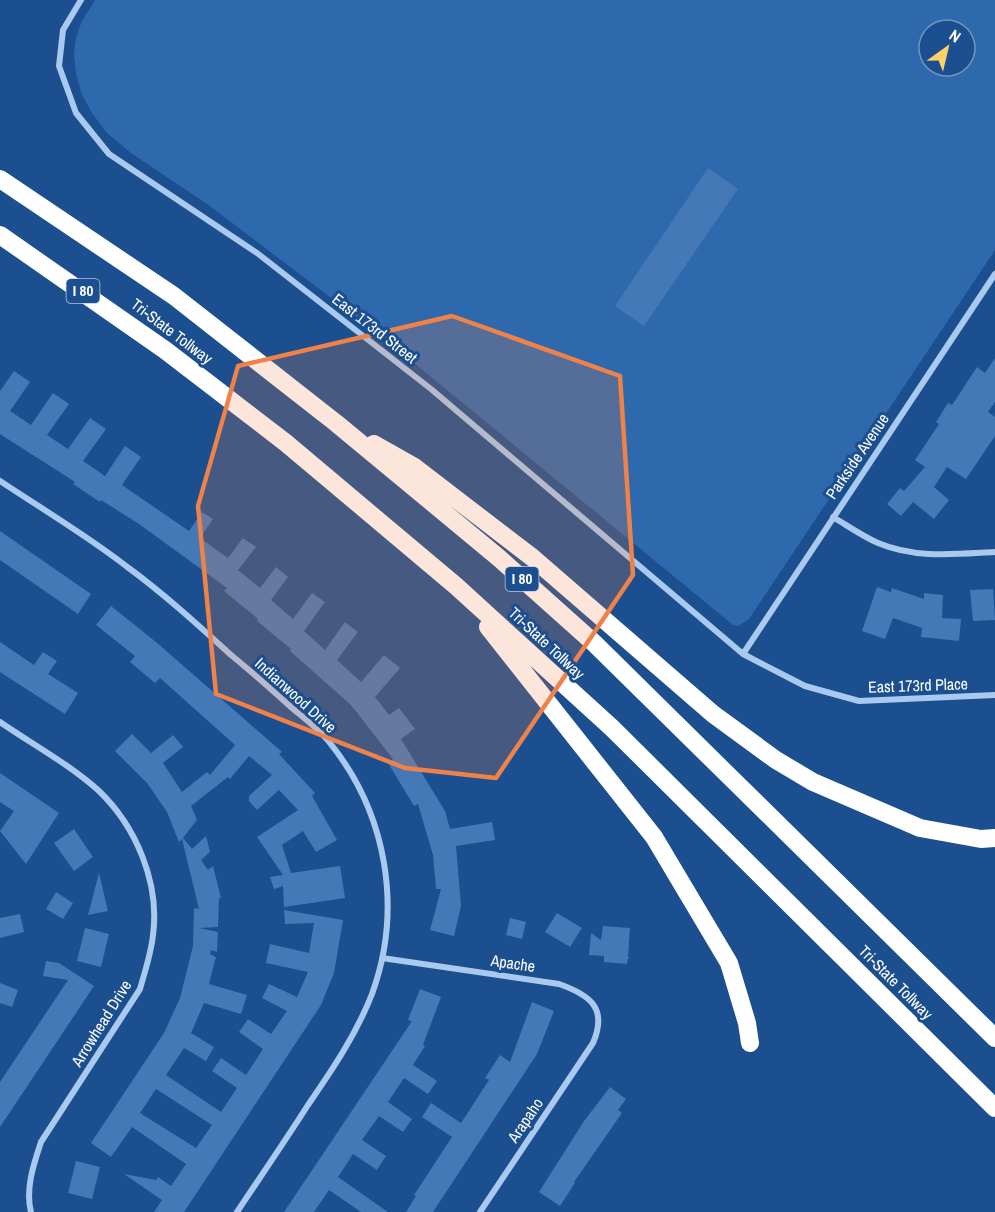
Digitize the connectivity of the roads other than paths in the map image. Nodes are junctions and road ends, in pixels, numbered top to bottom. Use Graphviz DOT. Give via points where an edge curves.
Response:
graph roads {
  1 [pos="81,0"];
  2 [pos="0,179"];
  3 [pos="0,235"];
  4 [pos="995,274"];
  5 [pos="336,423"];
  6 [pos="0,481"];
  7 [pos="833,517"];
  8 [pos="995,552"];
  9 [pos="456,586"];
  10 [pos="743,654"];
  11 [pos="995,695"];
  12 [pos="0,722"];
  13 [pos="995,838"];
  14 [pos="382,958"];
  15 [pos="995,1038"];
  16 [pos="593,1043"];
  17 [pos="750,1043"];
  18 [pos="995,1108"];
  19 [pos="31,1212"];
  20 [pos="237,1212"];
  21 [pos="480,1212"];
  1 -- 10 [label="street, East 173rd Street" via="63,30 59,66 76,112 109,154 257,253 431,389"];
  2 -- 5 [label="highway, Tri-State Tollway / I 80" via="174,296"];
  3 -- 9 [label="highway, Tri-State Tollway / I 80" via="165,350 286,443"];
  4 -- 7 [label="street, Parkside Avenue"];
  5 -- 13 [label="highway" via="413,466 533,558 713,714 776,760 813,782 920,828"];
  5 -- 15 [label="highway, Tri-State Tollway / I 80" via="499,558 594,643"];
  6 -- 14 [label="street, Indianwood Drive" via="159,591 329,742 364,795 384,857 388,892"];
  7 -- 8 [label="street" via="879,543 905,551 933,555"];
  7 -- 10 [label="street, Parkside Avenue"];
  9 -- 17 [label="highway" via="654,837 729,963"];
  9 -- 18 [label="highway, Tri-State Tollway / I 80" via="612,728"];
  10 -- 11 [label="street, East 173rd Place" via="805,686 859,701"];
  12 -- 19 [label="street, Arrowhead Drive" via="98,790 134,837 152,897 153,933 140,989 41,1142 32,1168"];
  14 -- 16 [label="street, Apache" via="535,979 577,990 597,1009 598,1030"];
  14 -- 20 [label="street, Indianwood Drive" via="368,1002 341,1057"];
  16 -- 21 [label="street, Arapaho"];
}
